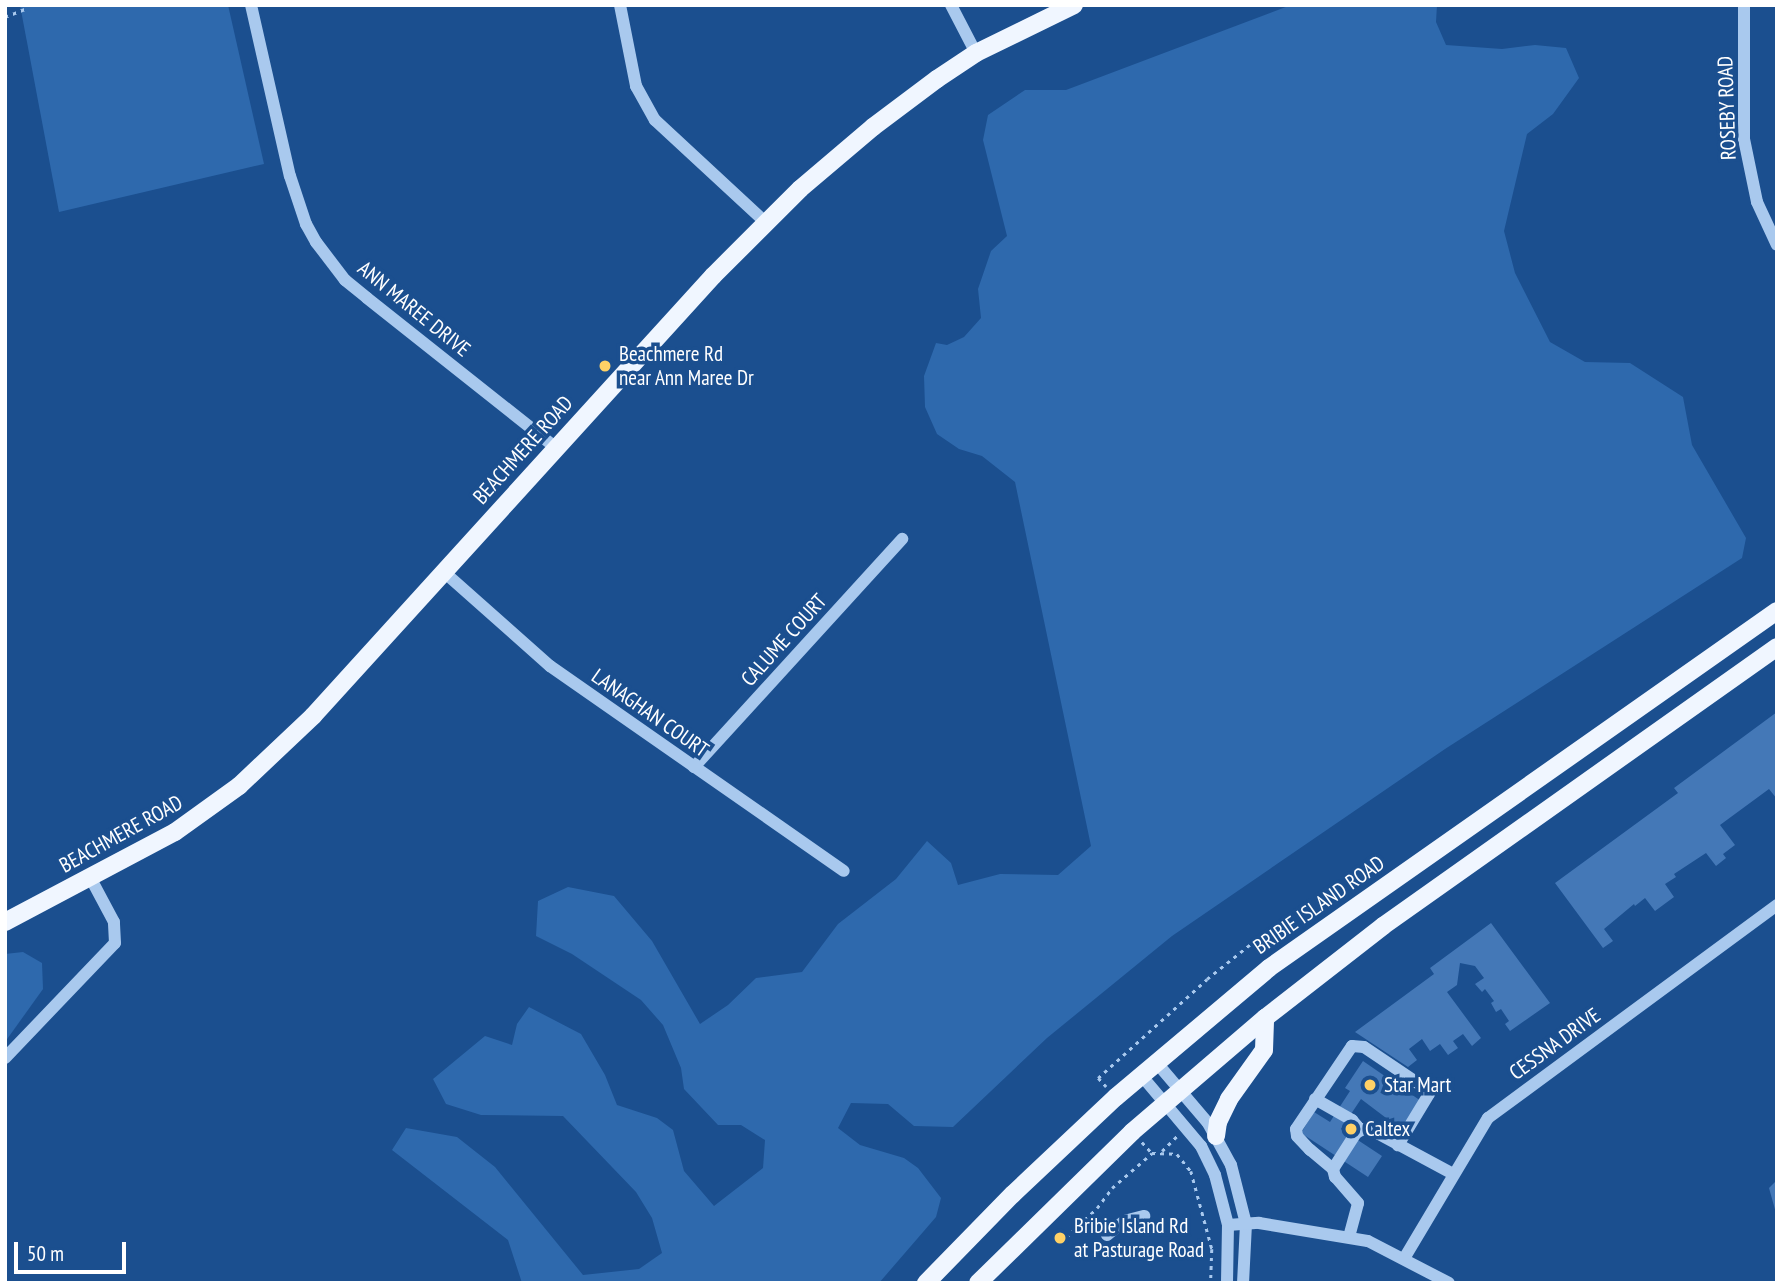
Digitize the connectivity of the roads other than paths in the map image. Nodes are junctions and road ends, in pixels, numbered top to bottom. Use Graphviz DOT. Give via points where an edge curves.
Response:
graph roads {
  1 [pos="251,5"];
  2 [pos="620,5"];
  3 [pos="951,5"];
  4 [pos="1073,5"];
  5 [pos="1744,5"];
  6 [pos="976,53"];
  7 [pos="765,222"];
  8 [pos="1777,245"];
  9 [pos="556,448"];
  10 [pos="902,539"];
  11 [pos="444,572"];
  12 [pos="1777,611"];
  13 [pos="1777,647"];
  14 [pos="694,767"];
  15 [pos="844,871"];
  16 [pos="90,879"];
  17 [pos="1777,905"];
  18 [pos="5,922"];
  19 [pos="1265,1018"];
  20 [pos="5,1058"];
  21 [pos="1156,1062"];
  22 [pos="1141,1075"];
  23 [pos="1180,1090"];
  24 [pos="1315,1099"];
  25 [pos="1165,1102"];
  26 [pos="1356,1133"];
  27 [pos="1216,1136"];
  28 [pos="1398,1145"];
  29 [pos="1333,1169"];
  30 [pos="1452,1174"];
  31 [pos="1144,1216"];
  32 [pos="1246,1224"];
  33 [pos="1228,1225"];
  34 [pos="1107,1235"];
  35 [pos="1349,1237"];
  36 [pos="1405,1257"];
  37 [pos="926,1283"];
  38 [pos="978,1283"];
  39 [pos="1227,1283"];
  40 [pos="1243,1283"];
  41 [pos="1449,1283"];
  1 -- 9 [label="street, ANN MAREE DRIVE" via="290,176 316,242 345,280 367,299"];
  2 -- 7 [label="street" via="636,86 654,120"];
  3 -- 6 [label="street"];
  4 -- 6 [label="main road, BEACHMERE ROAD"];
  5 -- 8 [label="street, ROSEBY ROAD" via="1744,139 1757,202"];
  6 -- 7 [label="main road, BEACHMERE ROAD" via="864,134"];
  7 -- 9 [label="main road, BEACHMERE ROAD"];
  9 -- 11 [label="main road, BEACHMERE ROAD"];
  10 -- 14 [label="street, CALUME COURT"];
  11 -- 14 [label="street, LANAGHAN COURT" via="550,666"];
  11 -- 16 [label="main road, BEACHMERE ROAD" via="313,716 239,786 175,832"];
  12 -- 21 [label="main road, BRIBIE ISLAND ROAD" via="1301,943"];
  13 -- 19 [label="main road" via="1382,926"];
  14 -- 15 [label="street, LANAGHAN COURT"];
  16 -- 18 [label="main road, BEACHMERE ROAD"];
  16 -- 20 [label="street" via="114,922 115,943"];
  17 -- 30 [label="street, CESSNA DRIVE" via="1494,1113"];
  19 -- 23 [label="main road"];
  19 -- 27 [label="main road" via="1264,1050 1225,1106"];
  21 -- 22 [label="main road, BRIBIE ISLAND ROAD"];
  21 -- 23 [label="street"];
  22 -- 25 [label="street"];
  22 -- 37 [label="main road, BRIBIE ISLAND ROAD"];
  23 -- 25 [label="main road"];
  23 -- 27 [label="street"];
  24 -- 26 [label="street" via="1352,1120"];
  24 -- 28 [label="street" via="1346,1051 1364,1046 1429,1094"];
  24 -- 29 [label="street" via="1296,1129 1297,1136"];
  25 -- 33 [label="street" via="1208,1159"];
  25 -- 38 [label="main road"];
  26 -- 28 [label="street" via="1363,1129"];
  26 -- 29 [label="street"];
  27 -- 32 [label="street" via="1231,1165"];
  28 -- 30 [label="street"];
  29 -- 35 [label="street" via="1358,1203"];
  30 -- 36 [label="street, CESSNA DRIVE"];
  31 -- 34 [label="street" via="1124,1221"];
  32 -- 33 [label="street"];
  32 -- 35 [label="street"];
  32 -- 40 [label="street"];
  33 -- 39 [label="street"];
  35 -- 36 [label="street"];
  36 -- 41 [label="street"];
}
